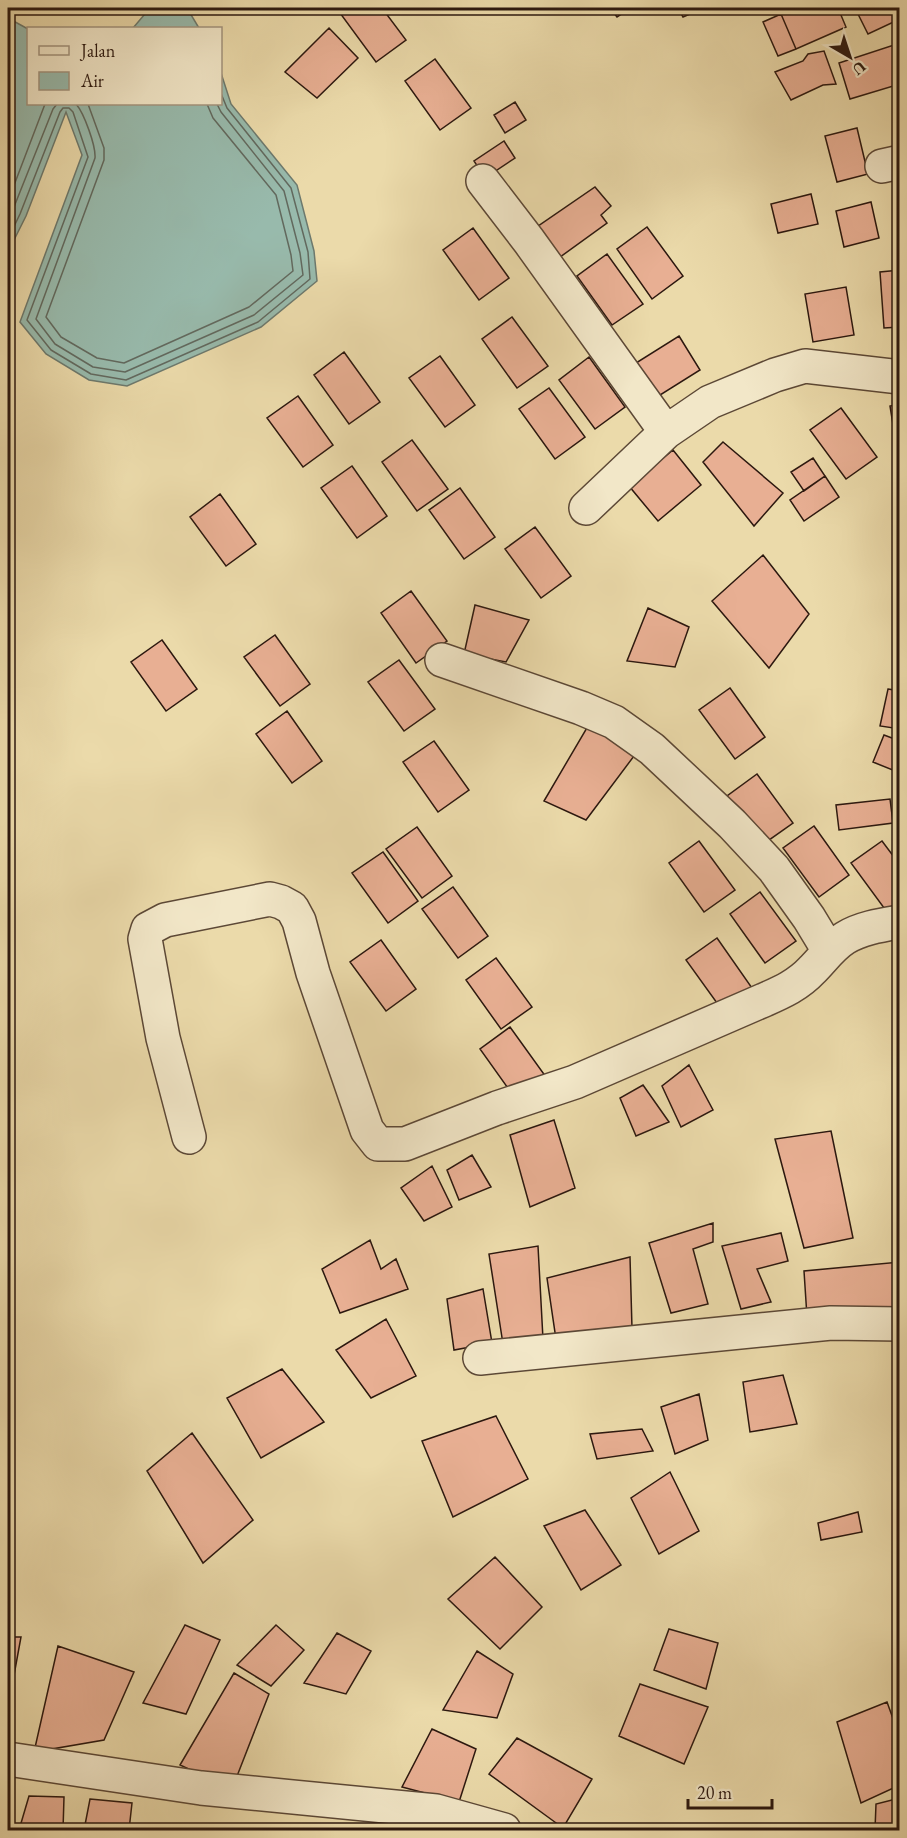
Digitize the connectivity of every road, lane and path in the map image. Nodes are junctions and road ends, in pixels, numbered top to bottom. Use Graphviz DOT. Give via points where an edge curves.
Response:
graph roads {
  1 [pos="483,181"];
  2 [pos="900,376"];
  3 [pos="666,432"];
  4 [pos="586,508"];
  5 [pos="442,660"];
  6 [pos="900,921"];
  7 [pos="829,951"];
  8 [pos="189,1137"];
  9 [pos="900,1324"];
  10 [pos="480,1358"];
  11 [pos="8,1759"];
  12 [pos="504,1830"];
  1 -- 3 [label="street" via="530,240"];
  2 -- 3 [label="street" via="805,366 710,402"];
  3 -- 4 [label="street"];
  5 -- 7 [label="street" via="581,708 614,722 652,749 774,868"];
  6 -- 7 [label="street" via="868,928"];
  7 -- 8 [label="street" via="790,988 764,1000 575,1083 405,1144 390,1145 378,1144 367,1130 292,908 270,900 165,920 148,929 145,939 163,1038"];
  9 -- 10 [label="street" via="831,1323"];
  11 -- 12 [label="street" via="201,1788 436,1811"];
}
